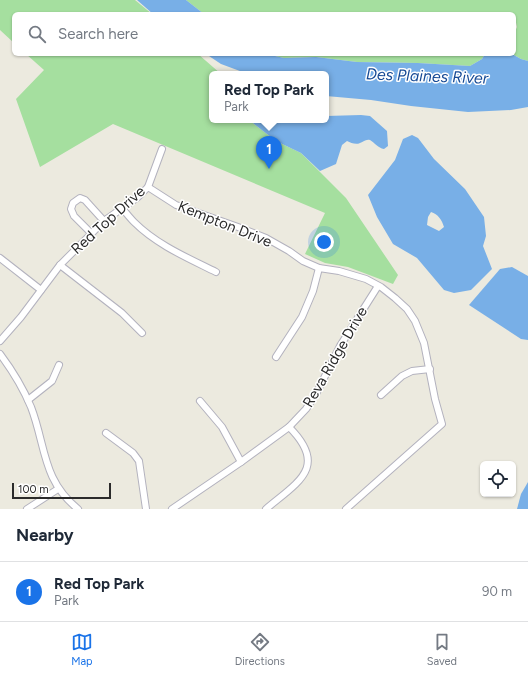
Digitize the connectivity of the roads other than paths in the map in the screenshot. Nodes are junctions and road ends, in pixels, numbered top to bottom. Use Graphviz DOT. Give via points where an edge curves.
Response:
graph roads {
  1 [pos="162,149"];
  2 [pos="148,186"];
  3 [pos="122,208"];
  4 [pos="104,221"];
  5 [pos="90,233"];
  6 [pos="0,258"];
  7 [pos="60,265"];
  8 [pos="319,268"];
  9 [pos="216,272"];
  10 [pos="378,286"];
  11 [pos="41,290"];
  12 [pos="142,333"];
  13 [pos="0,341"];
  14 [pos="0,354"];
  15 [pos="276,357"];
  16 [pos="59,365"];
  17 [pos="430,369"];
  18 [pos="381,395"];
  19 [pos="28,400"];
  20 [pos="200,402"];
  21 [pos="289,427"];
  22 [pos="106,433"];
  23 [pos="241,462"];
  24 [pos="58,489"];
  25 [pos="27,509"];
  26 [pos="78,509"];
  27 [pos="146,509"];
  28 [pos="172,509"];
  29 [pos="266,509"];
  30 [pos="346,509"];
  1 -- 2 [label="street, Red Top Drive"];
  2 -- 3 [label="street, Red Top Drive"];
  2 -- 8 [label="street, Kempton Drive" via="176,205 266,238"];
  3 -- 4 [label="street, Red Top Drive"];
  3 -- 9 [label="street" via="151,236"];
  4 -- 5 [label="street, Red Top Drive"];
  4 -- 5 [label="street" via="85,200 77,200 71,209"];
  5 -- 7 [label="street, Red Top Drive"];
  6 -- 11 [label="street"];
  7 -- 11 [label="street, Red Top Drive"];
  7 -- 12 [label="street" via="122,313"];
  8 -- 10 [label="street, Kempton Drive" via="354,274"];
  8 -- 15 [label="street" via="302,317"];
  10 -- 17 [label="street, Kempton Drive" via="407,309 415,321 424,343"];
  10 -- 21 [label="street, Reva Ridge Drive" via="337,351 306,409"];
  11 -- 13 [label="street, Red Top Drive"];
  14 -- 19 [label="street" via="22,385"];
  16 -- 19 [label="street" via="52,381"];
  17 -- 18 [label="street" via="412,371 402,376"];
  17 -- 30 [label="street, Kempton Drive" via="442,424"];
  19 -- 24 [label="street" via="44,457"];
  20 -- 23 [label="street" via="222,427"];
  21 -- 23 [label="street, Reva Ridge Drive"];
  21 -- 29 [label="street" via="307,450 306,472"];
  22 -- 27 [label="street" via="139,461"];
  23 -- 28 [label="street, Reva Ridge Drive"];
  24 -- 25 [label="street"];
  24 -- 26 [label="street"];
}
